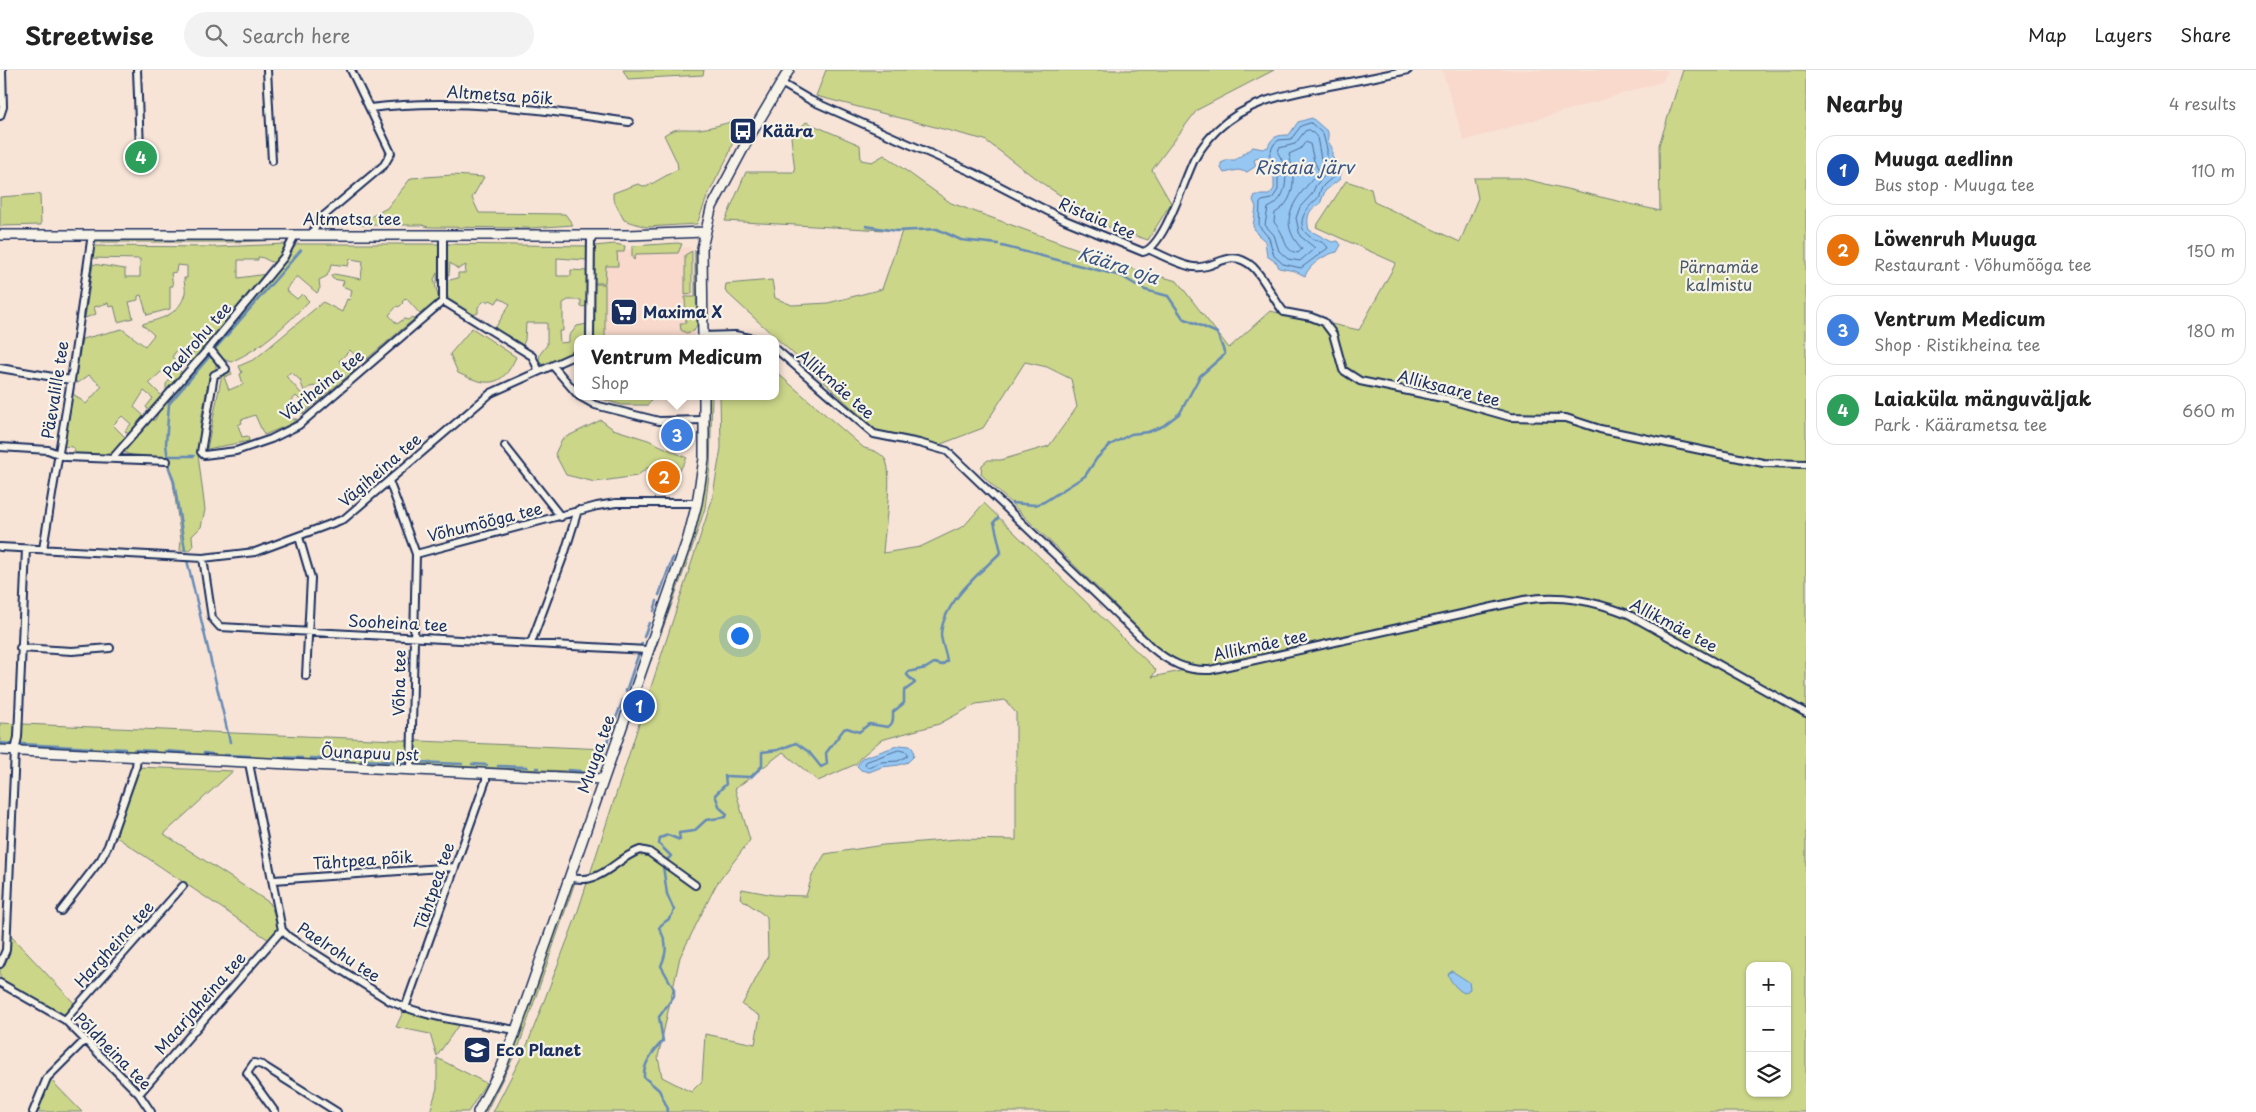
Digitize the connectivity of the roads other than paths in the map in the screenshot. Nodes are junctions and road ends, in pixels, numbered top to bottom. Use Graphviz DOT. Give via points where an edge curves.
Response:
graph roads {
  1 [pos="2,70"];
  2 [pos="137,70"];
  3 [pos="267,70"];
  4 [pos="351,70"];
  5 [pos="789,70"];
  6 [pos="1408,70"];
  7 [pos="781,83"];
  8 [pos="370,108"];
  9 [pos="0,116"];
  10 [pos="628,122"];
  11 [pos="140,149"];
  12 [pos="272,161"];
  13 [pos="704,232"];
  14 [pos="0,234"];
  15 [pos="92,234"];
  16 [pos="443,234"];
  17 [pos="295,235"];
  18 [pos="311,235"];
  19 [pos="591,235"];
  20 [pos="1150,250"];
  21 [pos="443,301"];
  22 [pos="590,335"];
  23 [pos="703,335"];
  24 [pos="209,348"];
  25 [pos="779,352"];
  26 [pos="574,356"];
  27 [pos="553,366"];
  28 [pos="0,368"];
  29 [pos="539,370"];
  30 [pos="71,380"];
  31 [pos="574,390"];
  32 [pos="586,400"];
  33 [pos="704,400"];
  34 [pos="704,420"];
  35 [pos="505,446"];
  36 [pos="0,447"];
  37 [pos="59,454"];
  38 [pos="112,459"];
  39 [pos="167,461"];
  40 [pos="1806,464"];
  41 [pos="389,481"];
  42 [pos="697,503"];
  43 [pos="578,510"];
  44 [pos="561,517"];
  45 [pos="299,538"];
  46 [pos="0,547"];
  47 [pos="26,548"];
  48 [pos="43,549"];
  49 [pos="416,554"];
  50 [pos="203,558"];
  51 [pos="308,633"];
  52 [pos="413,638"];
  53 [pos="531,643"];
  54 [pos="20,648"];
  55 [pos="110,648"];
  56 [pos="647,650"];
  57 [pos="306,676"];
  58 [pos="1806,713"];
  59 [pos="0,750"];
  60 [pos="14,751"];
  61 [pos="137,757"];
  62 [pos="249,763"];
  63 [pos="411,770"];
  64 [pos="486,773"];
  65 [pos="602,779"];
  66 [pos="455,867"];
  67 [pos="569,877"];
  68 [pos="274,880"];
  69 [pos="695,884"];
  70 [pos="183,886"];
  71 [pos="61,911"];
  72 [pos="282,930"];
  73 [pos="0,964"];
  74 [pos="0,983"];
  75 [pos="405,1008"];
  76 [pos="65,1020"];
  77 [pos="516,1030"];
  78 [pos="84,1040"];
  79 [pos="139,1094"];
  80 [pos="33,1112"];
  81 [pos="151,1112"];
  82 [pos="275,1112"];
  83 [pos="337,1112"];
  84 [pos="478,1112"];
  1 -- 9 [label="street" via="3,107"];
  2 -- 11 [label="street"];
  3 -- 12 [label="street"];
  4 -- 8 [label="street"];
  5 -- 7 [label="street"];
  6 -- 20 [label="street, Ristaia tee" via="1274,98 1249,107 1227,121 1194,160 1168,222"];
  7 -- 13 [label="street" via="720,189"];
  7 -- 20 [label="street, Ristaia tee" via="810,100 974,173 1064,220 1143,252"];
  8 -- 10 [label="street, Altmetsa põik" via="476,106 534,109"];
  8 -- 18 [label="street" via="390,148 389,159 320,220"];
  13 -- 19 [label="street, Altmetsa tee"];
  13 -- 23 [label="street" via="701,280"];
  14 -- 15 [label="street, Altmetsa tee"];
  15 -- 17 [label="street, Altmetsa tee"];
  15 -- 30 [label="street, Päevalille tee"];
  16 -- 18 [label="street, Altmetsa tee"];
  16 -- 19 [label="street, Altmetsa tee"];
  16 -- 21 [label="street"];
  17 -- 18 [label="street, Altmetsa tee"];
  17 -- 24 [label="street, Paelrohu tee" via="284,257"];
  19 -- 22 [label="street"];
  20 -- 40 [label="street, Alliksaare tee" via="1193,267 1231,258 1246,262 1254,268 1284,312 1324,322 1333,334 1344,370 1360,381 1447,399 1510,417 1566,418 1600,429 1763,463"];
  21 -- 24 [label="street, Väriheina tee" via="299,426 236,451 204,455 201,452 214,375 226,368"];
  21 -- 29 [label="street" via="532,356"];
  24 -- 38 [label="street, Paelrohu tee"];
  25 -- 58 [label="street, Allikmäe tee" via="874,434 947,452 1151,647 1167,660 1186,668 1210,670 1524,600 1571,598 1603,604 1628,614"];
  26 -- 27 [label="street, Vägiheina tee"];
  27 -- 29 [label="street, Vägiheina tee"];
  27 -- 31 [label="street"];
  28 -- 30 [label="street"];
  29 -- 41 [label="street, Vägiheina tee" via="491,393"];
  30 -- 37 [label="street, Päevalille tee"];
  32 -- 34 [label="street" via="659,421"];
  33 -- 34 [label="street, Muuga tee"];
  34 -- 42 [label="street, Muuga tee" via="704,458"];
  35 -- 44 [label="street, Võhumõõga tee"];
  36 -- 37 [label="street" via="48,450"];
  37 -- 38 [label="street"];
  37 -- 48 [label="street, Päevalille tee"];
  38 -- 39 [label="street"];
  41 -- 45 [label="street, Vägiheina tee" via="344,519"];
  41 -- 49 [label="street, Võha tee"];
  42 -- 43 [label="street, Võhumõõga tee" via="616,503"];
  42 -- 56 [label="street, Muuga tee" via="688,538"];
  43 -- 44 [label="street, Võhumõõga tee"];
  43 -- 53 [label="street"];
  44 -- 49 [label="street, Võhumõõga tee"];
  45 -- 50 [label="street, Vägiheina tee" via="256,552"];
  45 -- 51 [label="street" via="310,570"];
  46 -- 47 [label="street, Vägiheina tee"];
  47 -- 48 [label="street, Vägiheina tee"];
  47 -- 54 [label="street"];
  48 -- 50 [label="street, Vägiheina tee"];
  49 -- 52 [label="street, Võha tee"];
  50 -- 51 [label="street, Sooheina tee" via="211,613 216,624 226,628"];
  51 -- 52 [label="street, Sooheina tee"];
  51 -- 57 [label="street"];
  52 -- 53 [label="street, Sooheina tee"];
  52 -- 63 [label="street, Võha tee"];
  53 -- 56 [label="street, Sooheina tee"];
  54 -- 55 [label="street"];
  54 -- 60 [label="street" via="18,737"];
  56 -- 65 [label="street, Muuga tee"];
  59 -- 60 [label="street, Õunapuu pst"];
  60 -- 61 [label="street, Õunapuu pst"];
  60 -- 73 [label="street" via="6,950"];
  61 -- 62 [label="street, Õunapuu pst"];
  61 -- 71 [label="street" via="108,846"];
  62 -- 63 [label="street, Õunapuu pst"];
  62 -- 68 [label="street, Paelrohu tee"];
  63 -- 64 [label="street, Õunapuu pst"];
  64 -- 65 [label="street, Õunapuu pst"];
  64 -- 66 [label="street, Tähtpea tee"];
  65 -- 67 [label="street, Muuga tee"];
  66 -- 68 [label="street, Tähtpea põik"];
  66 -- 75 [label="street, Tähtpea tee"];
  67 -- 69 [label="street" via="584,881 640,850 654,855"];
  67 -- 77 [label="street, Muuga tee"];
  68 -- 72 [label="street, Paelrohu tee"];
  70 -- 76 [label="street, Hargheina tee"];
  72 -- 75 [label="street, Paelrohu tee"];
  72 -- 79 [label="street, Maarjaheina tee"];
  74 -- 76 [label="street, Põldheina tee"];
  75 -- 77 [label="street, Paelrohu tee"];
  76 -- 78 [label="street, Põldheina tee"];
  77 -- 84 [label="street, Muuga tee"];
  78 -- 79 [label="street, Põldheina tee"];
  78 -- 80 [label="street" via="46,1078"];
  79 -- 81 [label="street, Põldheina tee"];
  82 -- 83 [label="street" via="246,1073 254,1064 262,1065"];
}
